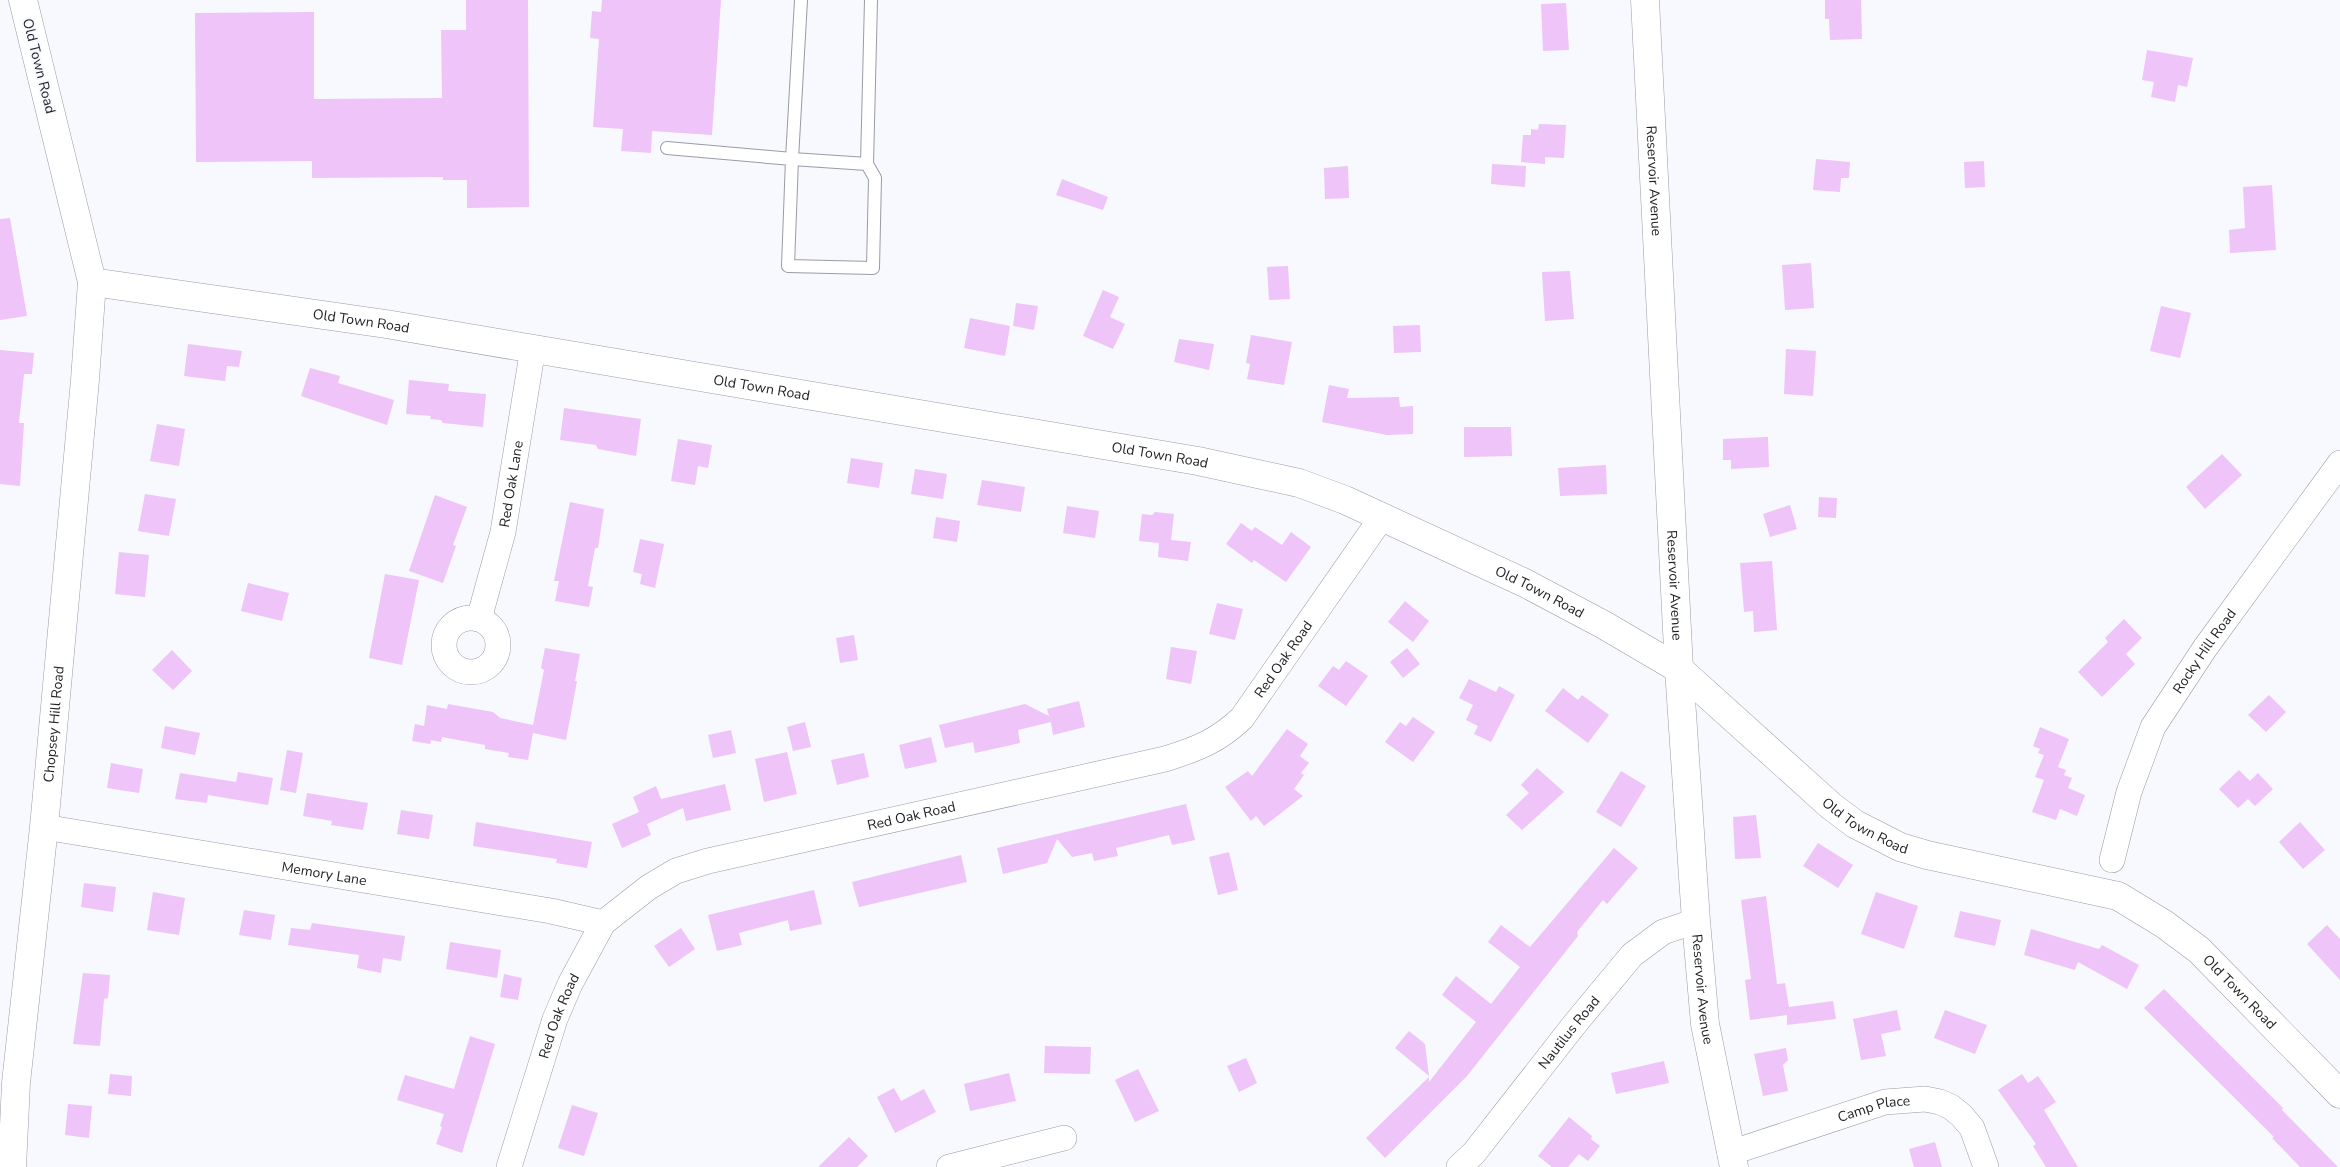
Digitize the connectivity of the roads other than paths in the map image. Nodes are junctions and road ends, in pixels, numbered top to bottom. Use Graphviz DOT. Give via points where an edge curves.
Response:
graph roads {
  1 [pos="23,0"];
  2 [pos="801,0"];
  3 [pos="871,0"];
  4 [pos="1645,0"];
  5 [pos="667,148"];
  6 [pos="792,158"];
  7 [pos="867,164"];
  8 [pos="92,282"];
  9 [pos="532,348"];
  10 [pos="2340,463"];
  11 [pos="1382,517"];
  12 [pos="479,618"];
  13 [pos="1679,669"];
  14 [pos="44,827"];
  15 [pos="2112,860"];
  16 [pos="1696,921"];
  17 [pos="603,923"];
  18 [pos="2340,1094"];
  19 [pos="1064,1138"];
  20 [pos="1732,1160"];
  21 [pos="12,1167"];
  22 [pos="508,1167"];
  23 [pos="949,1167"];
  24 [pos="1459,1167"];
  25 [pos="1986,1167"];
  1 -- 8 [label="main road, Old Town Road"];
  2 -- 6 [label="lane"];
  3 -- 7 [label="lane"];
  4 -- 13 [label="main road, Reservoir Avenue"];
  5 -- 6 [label="lane"];
  6 -- 7 [label="lane"];
  6 -- 7 [label="lane" via="788,266 872,268 875,178"];
  8 -- 9 [label="main road, Old Town Road" via="376,322"];
  8 -- 14 [label="main road, Chopsey Hill Road" via="86,380"];
  9 -- 11 [label="main road, Old Town Road" via="1198,462 1299,483"];
  9 -- 12 [label="street, Red Oak Lane" via="503,532"];
  10 -- 15 [label="street, Rocky Hill Road" via="2211,640 2153,727 2129,792"];
  11 -- 13 [label="main road, Old Town Road" via="1525,583"];
  11 -- 17 [label="street, Red Oak Road" via="1242,718 1226,734 1199,749 708,861 676,871 649,887"];
  13 -- 16 [label="main road, Reservoir Avenue"];
  13 -- 18 [label="main road, Old Town Road" via="1832,806 1879,838 1928,855 2118,896 2164,924 2199,950"];
  14 -- 17 [label="street, Memory Lane" via="551,911"];
  14 -- 21 [label="main road, Chopsey Hill Road" via="16,1083"];
  16 -- 20 [label="main road, Reservoir Avenue" via="1705,1024"];
  16 -- 24 [label="street, Nautilus Road" via="1663,932 1632,955 1474,1153"];
  17 -- 22 [label="street, Red Oak Road" via="555,1019"];
  19 -- 23 [label="street"];
  20 -- 25 [label="street, Camp Place" via="1885,1102 1925,1099 1951,1107 1962,1116 1972,1128"];
}
